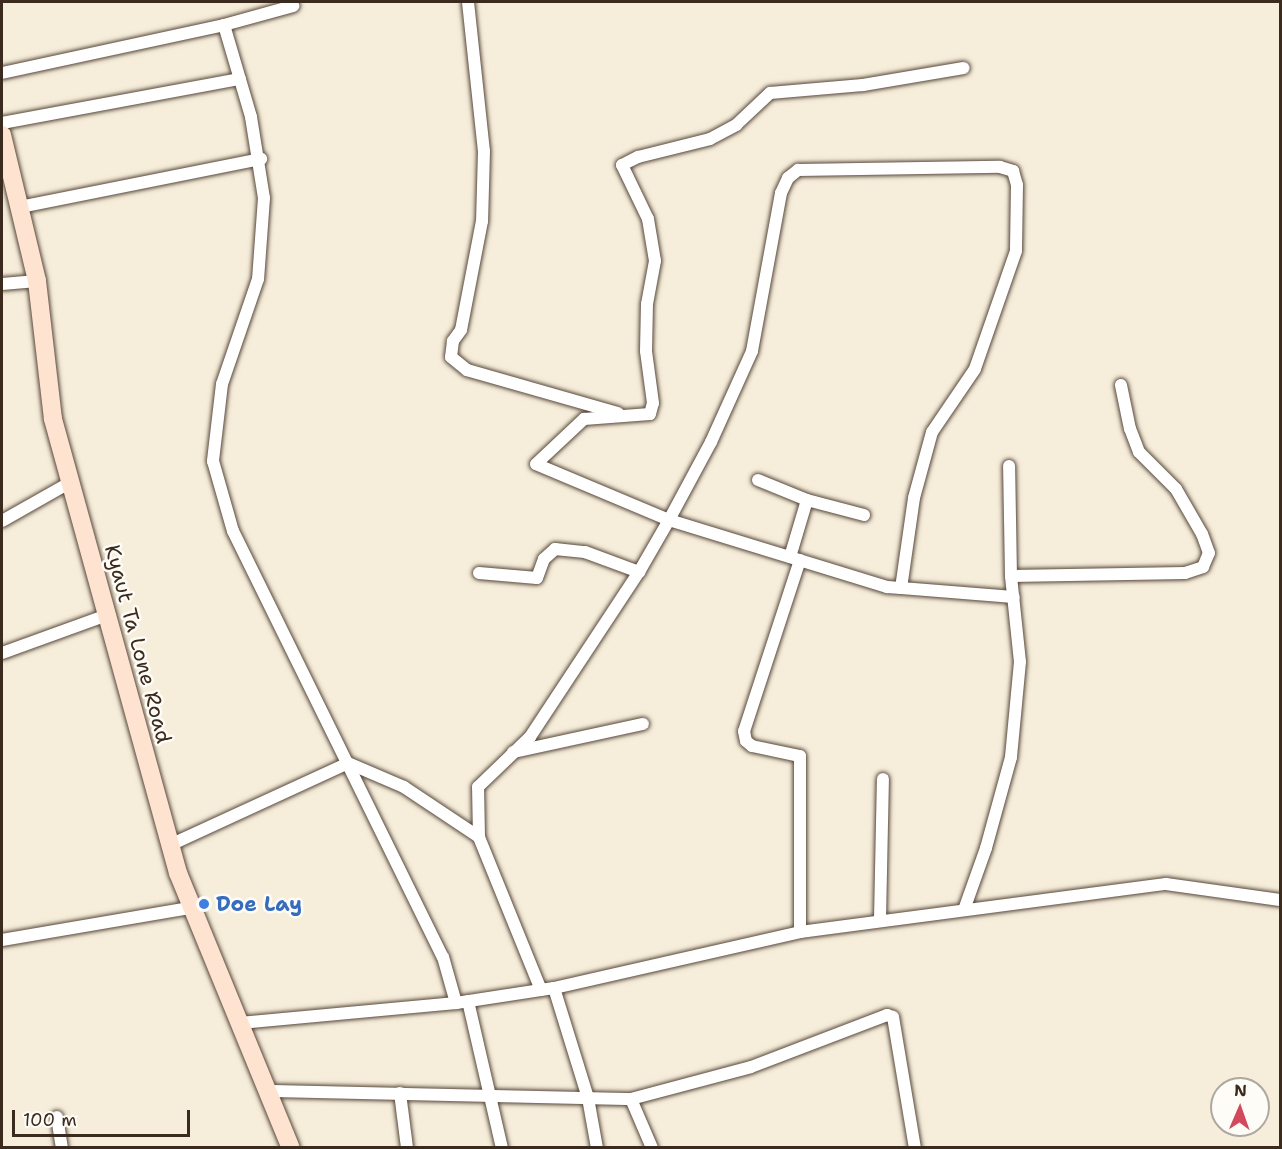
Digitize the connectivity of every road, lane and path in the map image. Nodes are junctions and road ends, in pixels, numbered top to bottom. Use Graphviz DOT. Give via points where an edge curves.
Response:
graph roads {
  1 [pos="468,2"];
  2 [pos="293,6"];
  3 [pos="224,26"];
  4 [pos="964,68"];
  5 [pos="2,73"];
  6 [pos="240,79"];
  7 [pos="2,123"];
  8 [pos="3,144"];
  9 [pos="261,159"];
  10 [pos="20,207"];
  11 [pos="37,281"];
  12 [pos="2,284"];
  13 [pos="1121,385"];
  14 [pos="631,417"];
  15 [pos="1009,466"];
  16 [pos="758,480"];
  17 [pos="71,482"];
  18 [pos="807,500"];
  19 [pos="864,515"];
  20 [pos="2,520"];
  21 [pos="669,520"];
  22 [pos="795,558"];
  23 [pos="639,572"];
  24 [pos="479,573"];
  25 [pos="1011,576"];
  26 [pos="901,588"];
  27 [pos="1014,597"];
  28 [pos="107,615"];
  29 [pos="2,653"];
  30 [pos="643,724"];
  31 [pos="512,753"];
  32 [pos="348,763"];
  33 [pos="883,779"];
  34 [pos="479,837"];
  35 [pos="170,845"];
  36 [pos="1281,900"];
  37 [pos="195,907"];
  38 [pos="965,907"];
  39 [pos="880,919"];
  40 [pos="800,932"];
  41 [pos="2,940"];
  42 [pos="554,988"];
  43 [pos="541,990"];
  44 [pos="462,1002"];
  45 [pos="240,1023"];
  46 [pos="268,1091"];
  47 [pos="400,1093"];
  48 [pos="492,1096"];
  49 [pos="588,1098"];
  50 [pos="631,1099"];
  51 [pos="57,1117"];
  52 [pos="501,1147"];
  53 [pos="62,1148"];
  54 [pos="291,1148"];
  55 [pos="407,1148"];
  56 [pos="597,1148"];
  57 [pos="652,1148"];
  58 [pos="915,1148"];
  1 -- 14 [label="street" via="484,151 482,221 461,330 453,341 451,357 467,369"];
  2 -- 3 [label="street"];
  3 -- 5 [label="street"];
  3 -- 6 [label="street"];
  4 -- 14 [label="street" via="863,86 770,93 757,101 736,125 710,139 638,157 622,165 648,219 655,261 647,304 646,351 653,403 650,414"];
  6 -- 7 [label="street"];
  6 -- 9 [label="street"];
  8 -- 10 [label="main road, Kyaut Ta Lone Road"];
  9 -- 10 [label="street"];
  9 -- 32 [label="street" via="264,198 258,279 222,384 213,461 232,531"];
  10 -- 11 [label="main road, Kyaut Ta Lone Road"];
  11 -- 12 [label="street"];
  11 -- 17 [label="main road, Kyaut Ta Lone Road" via="53,419"];
  13 -- 25 [label="street" via="1139,452 1176,489 1202,534 1209,553 1203,567 1185,573"];
  14 -- 21 [label="street" via="584,419 536,464"];
  15 -- 25 [label="street"];
  16 -- 18 [label="street"];
  17 -- 20 [label="street"];
  17 -- 28 [label="main road, Kyaut Ta Lone Road"];
  18 -- 19 [label="street"];
  18 -- 22 [label="street"];
  21 -- 22 [label="street"];
  21 -- 23 [label="street"];
  21 -- 26 [label="street" via="711,442 752,351 781,193 788,178 798,170 1000,167 1012,171 1017,185 1016,251 975,369 932,432 914,498"];
  22 -- 26 [label="street"];
  22 -- 40 [label="street" via="744,731 752,746 800,756"];
  23 -- 24 [label="street" via="585,552 555,549 544,559 537,578"];
  23 -- 31 [label="street" via="530,737"];
  25 -- 27 [label="street"];
  26 -- 27 [label="street"];
  27 -- 38 [label="street" via="1020,662 1011,757"];
  28 -- 29 [label="street"];
  28 -- 35 [label="main road, Kyaut Ta Lone Road"];
  30 -- 31 [label="street"];
  31 -- 34 [label="street" via="478,787"];
  32 -- 34 [label="street" via="404,787"];
  32 -- 35 [label="street"];
  32 -- 44 [label="street"];
  33 -- 39 [label="street"];
  34 -- 43 [label="street"];
  35 -- 37 [label="main road, Kyaut Ta Lone Road" via="178,873"];
  36 -- 38 [label="street" via="1166,884"];
  37 -- 41 [label="street"];
  37 -- 45 [label="main road, Kyaut Ta Lone Road"];
  38 -- 39 [label="street"];
  39 -- 40 [label="street"];
  40 -- 42 [label="street"];
  42 -- 43 [label="street"];
  42 -- 49 [label="street"];
  43 -- 44 [label="street"];
  44 -- 45 [label="street"];
  44 -- 48 [label="street"];
  45 -- 46 [label="main road, Kyaut Ta Lone Road"];
  46 -- 47 [label="street"];
  46 -- 54 [label="main road, Kyaut Ta Lone Road"];
  47 -- 48 [label="street"];
  47 -- 55 [label="street"];
  48 -- 49 [label="street"];
  48 -- 52 [label="street"];
  49 -- 50 [label="street"];
  49 -- 56 [label="street"];
  50 -- 57 [label="street"];
  50 -- 58 [label="street" via="751,1067 887,1015 893,1017"];
  51 -- 53 [label="street"];
}
